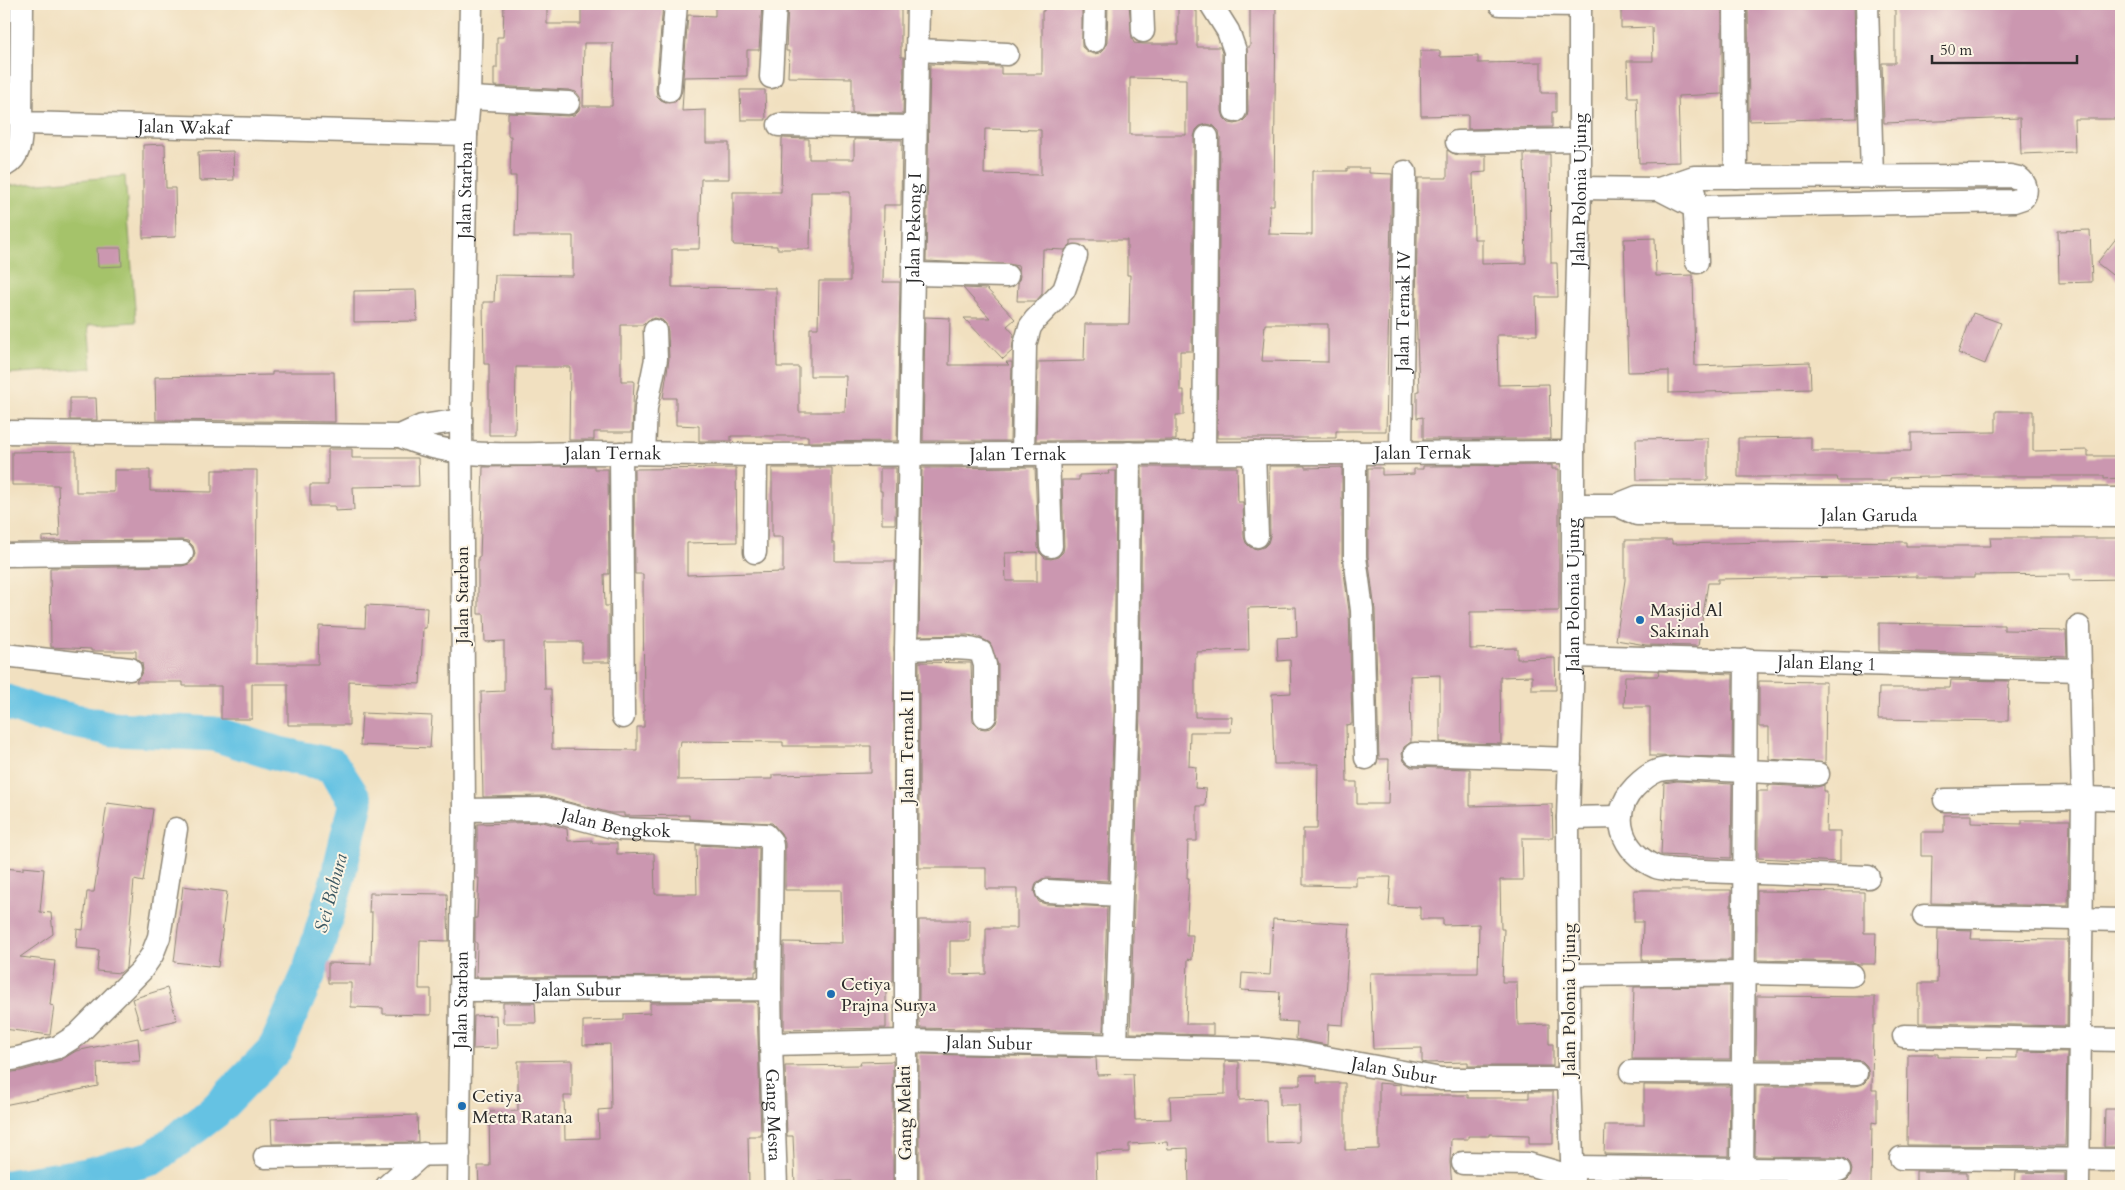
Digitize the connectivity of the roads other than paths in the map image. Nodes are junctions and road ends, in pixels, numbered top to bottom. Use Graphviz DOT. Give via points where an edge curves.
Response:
graph roads {
  1 [pos="22,4"];
  2 [pos="471,4"];
  3 [pos="676,4"];
  4 [pos="775,4"];
  5 [pos="918,4"];
  6 [pos="1095,4"];
  7 [pos="1142,4"];
  8 [pos="1211,4"];
  9 [pos="1500,4"];
  10 [pos="1580,4"];
  11 [pos="1734,4"];
  12 [pos="1867,4"];
  13 [pos="1143,31"];
  14 [pos="1094,41"];
  15 [pos="917,50"];
  16 [pos="1008,54"];
  17 [pos="13,74"];
  18 [pos="771,77"];
  19 [pos="669,90"];
  20 [pos="469,98"];
  21 [pos="568,103"];
  22 [pos="1235,111"];
  23 [pos="21,123"];
  24 [pos="779,125"];
  25 [pos="914,127"];
  26 [pos="466,134"];
  27 [pos="1206,137"];
  28 [pos="1578,140"];
  29 [pos="1457,142"];
  30 [pos="4,166"];
  31 [pos="1405,172"];
  32 [pos="1694,177"];
  33 [pos="1736,177"];
  34 [pos="1872,177"];
  35 [pos="1580,188"];
  36 [pos="1659,188"];
  37 [pos="1694,207"];
  38 [pos="1076,256"];
  39 [pos="1697,262"];
  40 [pos="914,274"];
  41 [pos="1006,276"];
  42 [pos="655,332"];
  43 [pos="461,420"];
  44 [pos="4,432"];
  45 [pos="400,436"];
  46 [pos="1401,451"];
  47 [pos="644,452"];
  48 [pos="1355,452"];
  49 [pos="1573,452"];
  50 [pos="621,453"];
  51 [pos="1130,453"];
  52 [pos="1204,453"];
  53 [pos="1254,453"];
  54 [pos="461,454"];
  55 [pos="910,454"];
  56 [pos="1023,454"];
  57 [pos="1048,454"];
  58 [pos="756,455"];
  59 [pos="2121,499"];
  60 [pos="1573,504"];
  61 [pos="2076,507"];
  62 [pos="2121,516"];
  63 [pos="1257,536"];
  64 [pos="1052,546"];
  65 [pos="755,552"];
  66 [pos="182,553"];
  67 [pos="4,555"];
  68 [pos="2079,626"];
  69 [pos="906,648"];
  70 [pos="4,655"];
  71 [pos="1573,656"];
  72 [pos="1746,660"];
  73 [pos="130,669"];
  74 [pos="2080,670"];
  75 [pos="623,716"];
  76 [pos="985,716"];
  77 [pos="1414,754"];
  78 [pos="1366,758"];
  79 [pos="1570,759"];
  80 [pos="1745,771"];
  81 [pos="1818,774"];
  82 [pos="2083,798"];
  83 [pos="2121,799"];
  84 [pos="1946,800"];
  85 [pos="464,810"];
  86 [pos="1619,817"];
  87 [pos="1568,818"];
  88 [pos="176,829"];
  89 [pos="1745,872"];
  90 [pos="1868,877"];
  91 [pos="1047,892"];
  92 [pos="1120,895"];
  93 [pos="1924,916"];
  94 [pos="2082,919"];
  95 [pos="2121,920"];
  96 [pos="1745,973"];
  97 [pos="1569,975"];
  98 [pos="1852,975"];
  99 [pos="770,989"];
  100 [pos="462,990"];
  101 [pos="1904,1036"];
  102 [pos="2080,1040"];
  103 [pos="2121,1040"];
  104 [pos="904,1041"];
  105 [pos="771,1044"];
  106 [pos="1116,1045"];
  107 [pos="4,1060"];
  108 [pos="1631,1072"];
  109 [pos="1745,1072"];
  110 [pos="1856,1073"];
  111 [pos="1569,1079"];
  112 [pos="423,1154"];
  113 [pos="459,1154"];
  114 [pos="265,1157"];
  115 [pos="1901,1158"];
  116 [pos="2079,1159"];
  117 [pos="2121,1160"];
  118 [pos="1463,1163"];
  119 [pos="1839,1170"];
  120 [pos="1573,1177"];
  121 [pos="1743,1177"];
  122 [pos="387,1186"];
  123 [pos="458,1186"];
  124 [pos="776,1186"];
  125 [pos="906,1186"];
  126 [pos="2078,1186"];
  1 -- 17 [label="street"];
  2 -- 20 [label="street, Jalan Starban"];
  3 -- 19 [label="street"];
  4 -- 18 [label="street"];
  5 -- 15 [label="street, Jalan Pekong I"];
  6 -- 14 [label="street"];
  7 -- 13 [label="street"];
  8 -- 22 [label="street" via="1236,51"];
  9 -- 10 [label="street"];
  10 -- 28 [label="street, Jalan Polonia Ujung"];
  11 -- 33 [label="street"];
  12 -- 34 [label="street"];
  15 -- 16 [label="street"];
  15 -- 25 [label="street, Jalan Pekong I"];
  17 -- 23 [label="street"];
  20 -- 21 [label="street"];
  20 -- 26 [label="street, Jalan Starban"];
  23 -- 26 [label="street, Jalan Wakaf"];
  23 -- 30 [label="street" via="19,149"];
  24 -- 25 [label="street"];
  25 -- 40 [label="street, Jalan Pekong I"];
  26 -- 43 [label="street, Jalan Starban"];
  27 -- 52 [label="street"];
  28 -- 29 [label="street"];
  28 -- 35 [label="street, Jalan Polonia Ujung"];
  31 -- 46 [label="street, Jalan Ternak IV"];
  32 -- 33 [label="street"];
  32 -- 36 [label="street"];
  32 -- 37 [label="street"];
  33 -- 34 [label="street"];
  34 -- 37 [label="street" via="2010,176 2023,181 2026,193 2021,199 2009,201"];
  35 -- 36 [label="street"];
  35 -- 49 [label="street, Jalan Polonia Ujung"];
  36 -- 37 [label="street"];
  37 -- 39 [label="street"];
  38 -- 56 [label="street" via="1064,290 1030,327 1025,345"];
  40 -- 41 [label="street"];
  40 -- 55 [label="street, Jalan Pekong I"];
  42 -- 47 [label="street" via="656,359 646,408"];
  43 -- 45 [label="street" via="422,426"];
  43 -- 54 [label="street, Jalan Starban"];
  44 -- 45 [label="street"];
  45 -- 54 [label="street, Jalan Ternak" via="422,446"];
  46 -- 48 [label="street, Jalan Ternak"];
  46 -- 49 [label="street, Jalan Ternak"];
  47 -- 50 [label="street, Jalan Ternak"];
  47 -- 58 [label="street, Jalan Ternak"];
  48 -- 53 [label="street, Jalan Ternak"];
  48 -- 78 [label="street" via="1355,557 1362,610"];
  49 -- 60 [label="street, Jalan Polonia Ujung"];
  50 -- 54 [label="street, Jalan Ternak"];
  50 -- 75 [label="street"];
  51 -- 52 [label="street, Jalan Ternak"];
  51 -- 57 [label="street, Jalan Ternak"];
  51 -- 92 [label="street" via="1127,711"];
  52 -- 53 [label="street, Jalan Ternak"];
  53 -- 63 [label="street"];
  54 -- 85 [label="street, Jalan Starban"];
  55 -- 56 [label="street, Jalan Ternak"];
  55 -- 58 [label="street, Jalan Ternak"];
  55 -- 69 [label="street, Jalan Ternak II"];
  56 -- 57 [label="street, Jalan Ternak"];
  57 -- 64 [label="street"];
  58 -- 65 [label="street"];
  59 -- 61 [label="street, Jalan Garuda"];
  60 -- 61 [label="street, Jalan Garuda"];
  60 -- 71 [label="street, Jalan Polonia Ujung"];
  61 -- 62 [label="street, Jalan Garuda"];
  66 -- 67 [label="street"];
  68 -- 74 [label="street"];
  69 -- 76 [label="street" via="981,652 985,665"];
  69 -- 104 [label="street, Jalan Ternak II"];
  70 -- 73 [label="street"];
  71 -- 72 [label="street, Jalan Elang 1"];
  71 -- 79 [label="street, Jalan Polonia Ujung"];
  72 -- 74 [label="street, Jalan Elang 1"];
  72 -- 80 [label="street"];
  74 -- 82 [label="street"];
  77 -- 79 [label="street"];
  79 -- 87 [label="street, Jalan Polonia Ujung"];
  80 -- 81 [label="street"];
  80 -- 86 [label="street" via="1676,768 1656,771 1640,781 1626,796"];
  80 -- 89 [label="street"];
  82 -- 83 [label="street"];
  82 -- 84 [label="street"];
  82 -- 94 [label="street"];
  85 -- 99 [label="street, Jalan Bengkok" via="545,809 620,829 762,834 769,837 772,846"];
  85 -- 100 [label="street, Jalan Starban"];
  86 -- 87 [label="street"];
  86 -- 89 [label="street" via="1631,848 1657,868"];
  87 -- 97 [label="street, Jalan Polonia Ujung"];
  88 -- 107 [label="street" via="159,937 141,971 77,1035 58,1047"];
  89 -- 90 [label="street"];
  89 -- 96 [label="street"];
  91 -- 92 [label="street"];
  92 -- 106 [label="street"];
  93 -- 94 [label="street"];
  94 -- 95 [label="street"];
  94 -- 102 [label="street"];
  96 -- 97 [label="street"];
  96 -- 98 [label="street"];
  96 -- 109 [label="street"];
  97 -- 111 [label="street, Jalan Polonia Ujung"];
  99 -- 100 [label="street, Jalan Subur"];
  99 -- 105 [label="street"];
  100 -- 113 [label="street, Jalan Starban"];
  101 -- 102 [label="street"];
  102 -- 103 [label="street"];
  102 -- 116 [label="street"];
  104 -- 105 [label="street, Jalan Subur"];
  104 -- 106 [label="street, Jalan Subur"];
  104 -- 125 [label="street, Gang Melati"];
  105 -- 124 [label="street, Gang Mesra"];
  106 -- 111 [label="street, Jalan Subur" via="1262,1049 1441,1079"];
  108 -- 109 [label="street"];
  109 -- 110 [label="street"];
  109 -- 121 [label="street"];
  111 -- 120 [label="street, Jalan Polonia Ujung"];
  112 -- 113 [label="street"];
  112 -- 114 [label="street"];
  112 -- 122 [label="street"];
  113 -- 123 [label="street, Jalan Starban"];
  115 -- 116 [label="street"];
  116 -- 117 [label="street"];
  116 -- 126 [label="street"];
  118 -- 120 [label="street" via="1528,1164"];
  119 -- 121 [label="street"];
  120 -- 121 [label="street"];
}
